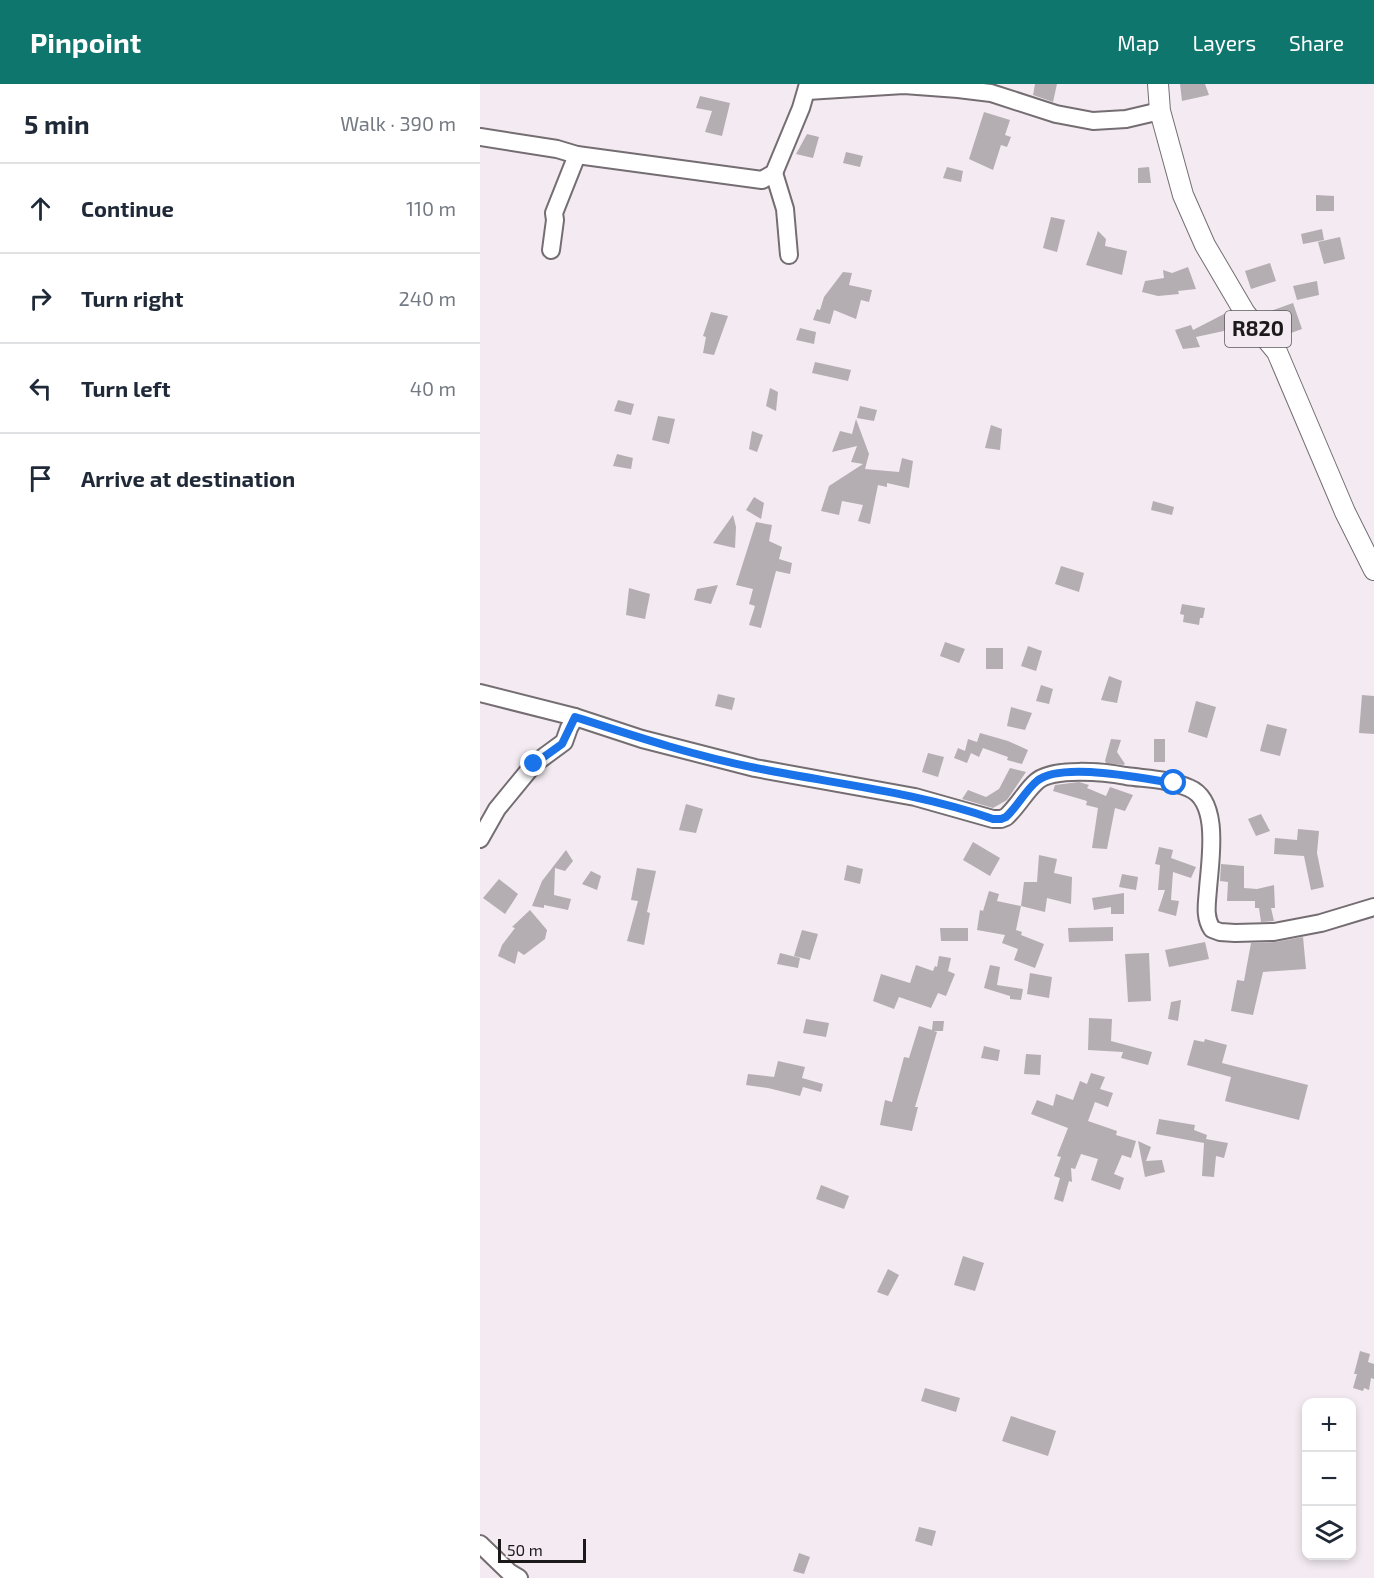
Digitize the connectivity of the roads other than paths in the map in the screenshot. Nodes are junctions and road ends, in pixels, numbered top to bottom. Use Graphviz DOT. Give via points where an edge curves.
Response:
graph roads {
  1 [pos="1158,84"];
  2 [pos="807,88"];
  3 [pos="1160,111"];
  4 [pos="480,137"];
  5 [pos="577,155"];
  6 [pos="774,173"];
  7 [pos="551,250"];
  8 [pos="789,255"];
  9 [pos="1374,570"];
  10 [pos="480,693"];
  11 [pos="575,717"];
  12 [pos="480,839"];
  13 [pos="1374,907"];
  14 [pos="480,1544"];
  15 [pos="519,1578"];
  1 -- 3 [label="main road, R820"];
  2 -- 3 [label="street" via="958,89 990,93 1093,121"];
  2 -- 6 [label="street"];
  3 -- 9 [label="main road, R820" via="1184,195 1205,245 1245,313 1277,351 1345,512"];
  4 -- 5 [label="street"];
  5 -- 6 [label="street" via="745,179 762,180"];
  5 -- 7 [label="street" via="554,213"];
  6 -- 8 [label="street" via="785,210"];
  10 -- 11 [label="street"];
  11 -- 12 [label="street" via="564,742 520,779"];
  11 -- 13 [label="street" via="755,768 915,797 993,819 1006,817 1037,780 1051,775 1096,772 1174,783 1192,788 1205,799 1210,813 1207,915 1212,929 1274,932"];
  14 -- 15 [label="street"];
}
